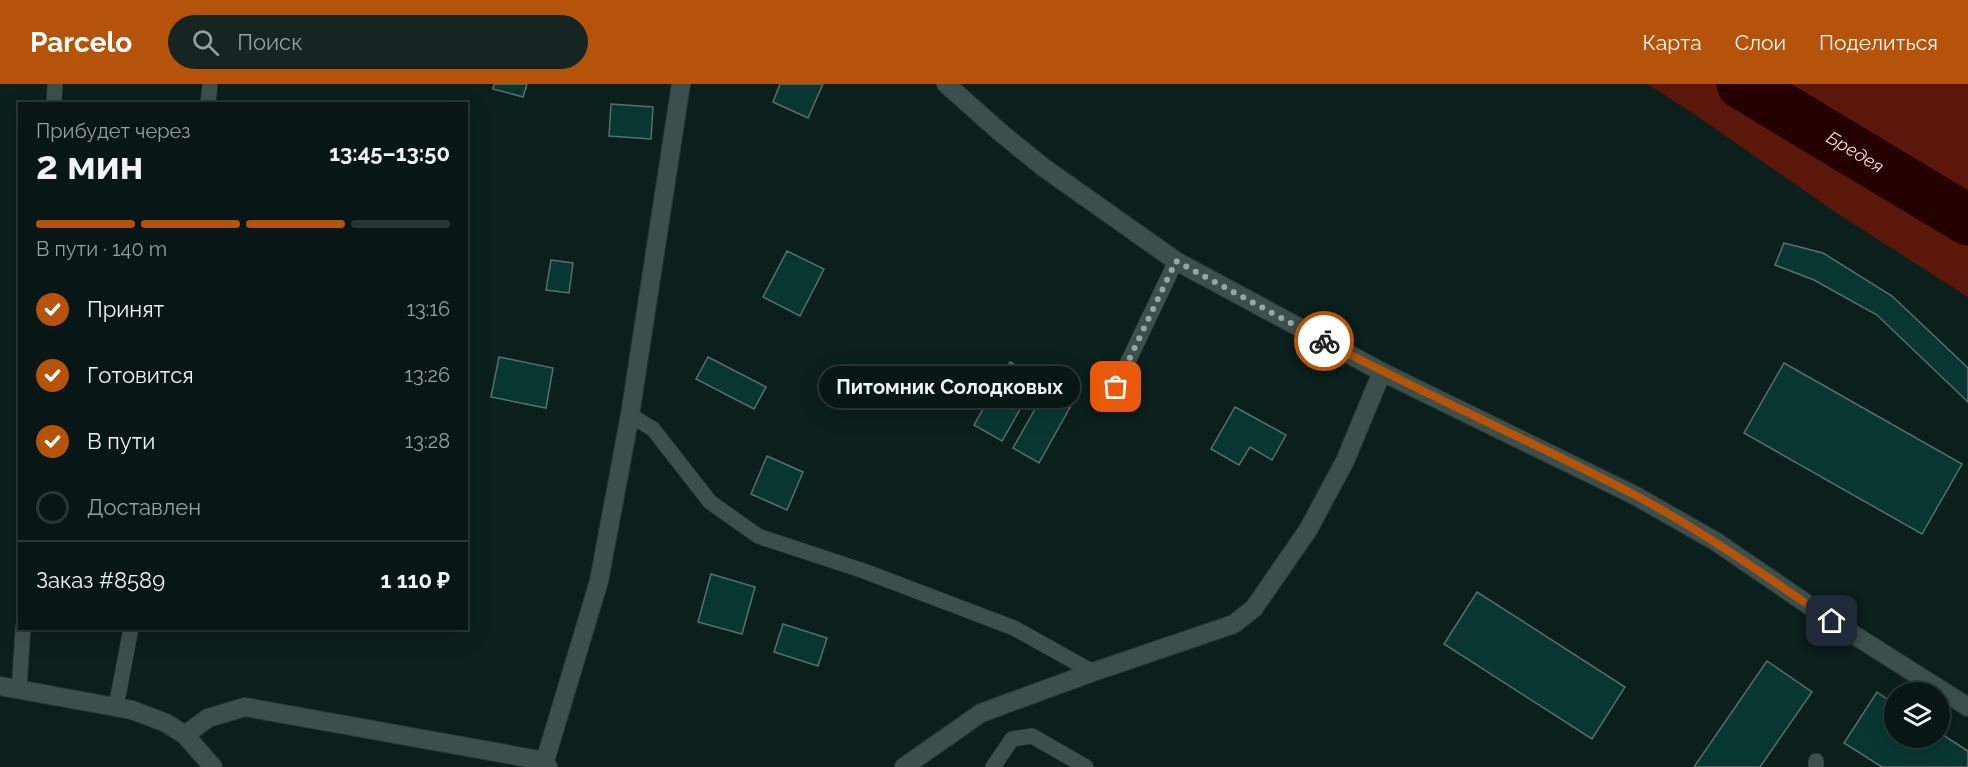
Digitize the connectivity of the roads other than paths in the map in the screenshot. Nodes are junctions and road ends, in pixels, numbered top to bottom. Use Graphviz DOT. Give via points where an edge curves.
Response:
graph roads {
  1 [pos="210,84"];
  2 [pos="681,84"];
  3 [pos="946,84"];
  4 [pos="55,86"];
  5 [pos="54,102"];
  6 [pos="208,102"];
  7 [pos="1176,261"];
  8 [pos="1382,372"];
  9 [pos="1116,387"];
  10 [pos="630,415"];
  11 [pos="22,630"];
  12 [pos="131,630"];
  13 [pos="1094,672"];
  14 [pos="0,686"];
  15 [pos="19,690"];
  16 [pos="116,707"];
  17 [pos="1968,707"];
  18 [pos="184,735"];
  19 [pos="546,764"];
  20 [pos="213,767"];
  21 [pos="904,767"];
  22 [pos="993,767"];
  23 [pos="1086,767"];
  1 -- 6 [label="lane"];
  2 -- 10 [label="street"];
  3 -- 7 [label="street" via="1044,167"];
  4 -- 5 [label="lane"];
  7 -- 8 [label="street"];
  7 -- 9 [label="lane"];
  8 -- 13 [label="street" via="1345,460 1308,530 1254,608 1234,624"];
  8 -- 17 [label="street" via="1634,495 1705,535"];
  10 -- 13 [label="lane" via="653,429 710,502 758,536 1014,628"];
  10 -- 19 [label="street" via="599,581"];
  11 -- 15 [label="lane"];
  12 -- 16 [label="lane"];
  13 -- 21 [label="street" via="981,713"];
  14 -- 15 [label="street"];
  15 -- 16 [label="street"];
  16 -- 18 [label="street" via="166,723"];
  18 -- 19 [label="street" via="208,718 245,707"];
  18 -- 20 [label="street"];
  22 -- 23 [label="lane" via="1012,739 1032,736"];
}
